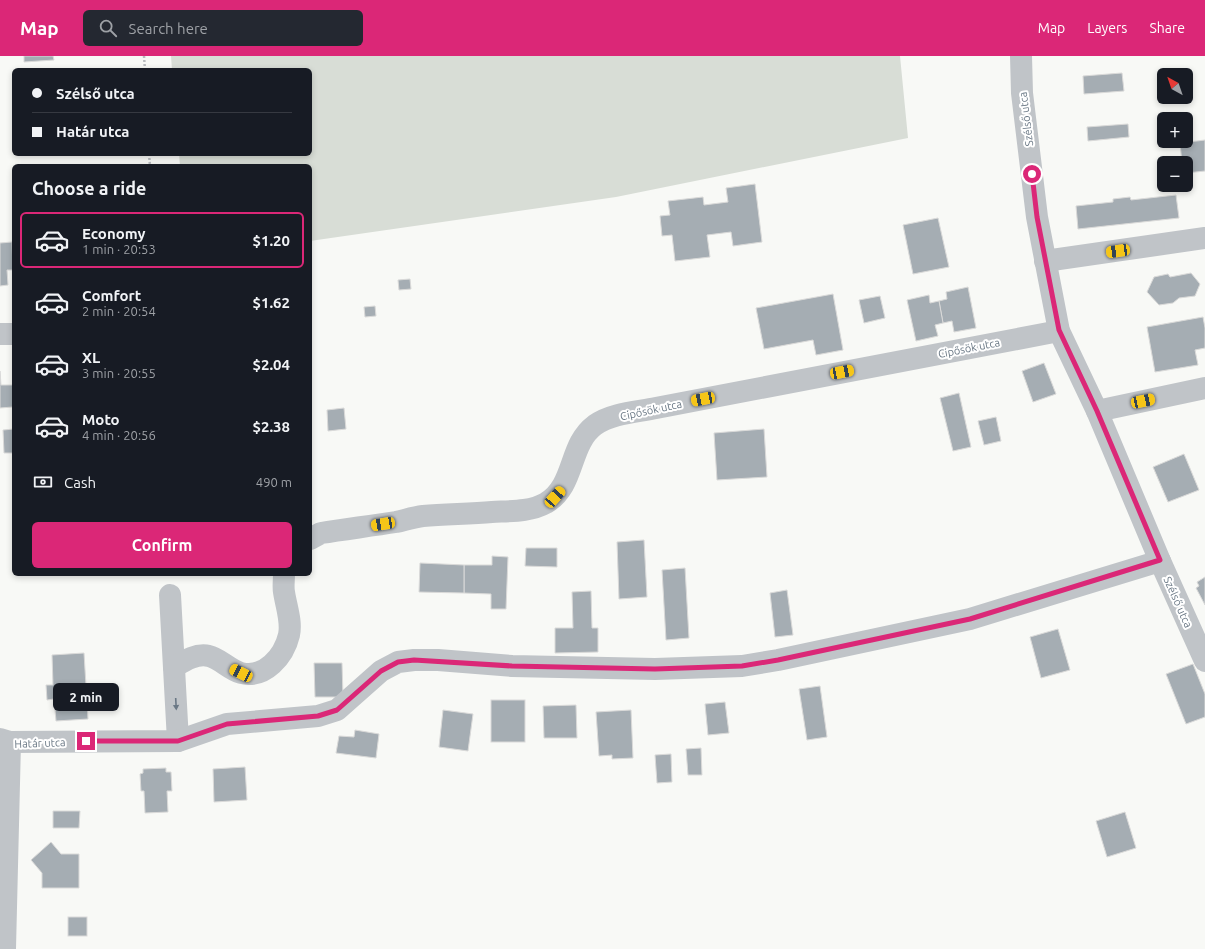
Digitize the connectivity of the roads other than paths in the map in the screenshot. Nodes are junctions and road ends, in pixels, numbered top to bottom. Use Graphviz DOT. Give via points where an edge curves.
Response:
graph roads {
  1 [pos="1021,56"];
  2 [pos="1205,238"];
  3 [pos="1045,261"];
  4 [pos="1059,330"];
  5 [pos="0,334"];
  6 [pos="12,334"];
  7 [pos="1205,388"];
  8 [pos="1097,411"];
  9 [pos="312,538"];
  10 [pos="1160,560"];
  11 [pos="284,576"];
  12 [pos="170,595"];
  13 [pos="1205,660"];
  14 [pos="174,667"];
  15 [pos="5,740"];
  16 [pos="178,741"];
  17 [pos="5,949"];
  1 -- 3 [label="street, Szélső utca" via="1022,93"];
  2 -- 3 [label="street"];
  3 -- 4 [label="street, Szélső utca"];
  4 -- 8 [label="street, Szélső utca"];
  4 -- 9 [label="street, Cipősök utca" via="606,419 586,434 579,445 563,488 545,504 512,511 421,516 321,533"];
  5 -- 6 [label="street"];
  7 -- 8 [label="street"];
  8 -- 10 [label="street, Szélső utca"];
  10 -- 13 [label="street, Szélső utca"];
  10 -- 16 [label="street, Határ utca" via="970,619 742,666 655,669 512,666 438,660 398,662 381,671 337,710 318,716 227,724"];
  11 -- 14 [label="street" via="283,591 289,619 289,634 278,659 268,668 255,674 241,673 209,656 188,659"];
  12 -- 14 [label="street"];
  14 -- 16 [label="street, one-way"];
  15 -- 16 [label="street, Határ utca"];
  15 -- 17 [label="street, Határ utca"];
}
